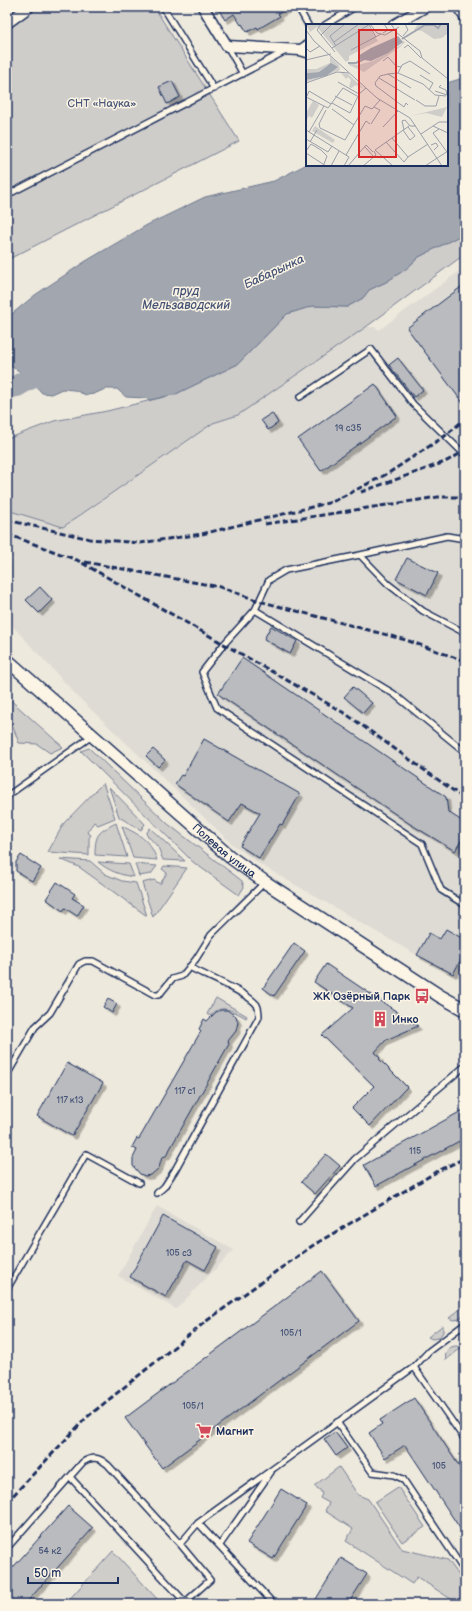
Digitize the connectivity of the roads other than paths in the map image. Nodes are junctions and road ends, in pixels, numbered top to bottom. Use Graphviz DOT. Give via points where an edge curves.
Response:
graph roads {
  1 [pos="29,7"];
  2 [pos="163,7"];
  3 [pos="203,7"];
  4 [pos="298,7"];
  5 [pos="355,7"];
  6 [pos="425,7"];
  7 [pos="458,7"];
  8 [pos="465,17"];
  9 [pos="7,22"];
  10 [pos="307,24"];
  11 [pos="327,24"];
  12 [pos="396,24"];
  13 [pos="306,44"];
  14 [pos="226,46"];
  15 [pos="291,50"];
  16 [pos="306,52"];
  17 [pos="243,74"];
  18 [pos="214,90"];
  19 [pos="7,195"];
  20 [pos="300,397"];
  21 [pos="465,455"];
  22 [pos="465,539"];
  23 [pos="360,555"];
  24 [pos="256,610"];
  25 [pos="465,633"];
  26 [pos="7,660"];
  27 [pos="92,736"];
  28 [pos="465,752"];
  29 [pos="7,796"];
  30 [pos="265,882"];
  31 [pos="465,905"];
  32 [pos="189,967"];
  33 [pos="465,1010"];
  34 [pos="465,1066"];
  35 [pos="7,1075"];
  36 [pos="139,1183"];
  37 [pos="157,1193"];
  38 [pos="299,1222"];
  39 [pos="7,1289"];
  40 [pos="465,1324"];
  41 [pos="414,1367"];
  42 [pos="337,1422"];
  43 [pos="465,1440"];
  44 [pos="274,1468"];
  45 [pos="70,1477"];
  46 [pos="198,1523"];
  47 [pos="180,1544"];
  48 [pos="220,1545"];
  49 [pos="7,1548"];
  50 [pos="465,1572"];
  51 [pos="184,1603"];
  52 [pos="274,1604"];
  1 -- 9 [label="street"];
  2 -- 18 [label="lane"];
  3 -- 14 [label="street"];
  4 -- 10 [label="lane"];
  5 -- 11 [label="lane"];
  6 -- 12 [label="street"];
  7 -- 8 [label="street"];
  13 -- 15 [label="lane"];
  14 -- 15 [label="street"];
  14 -- 17 [label="lane"];
  15 -- 16 [label="street"];
  15 -- 17 [label="lane"];
  17 -- 18 [label="lane"];
  18 -- 19 [label="lane"];
  20 -- 21 [label="lane" via="371,349 413,404"];
  22 -- 23 [label="lane" via="447,536"];
  23 -- 24 [label="lane" via="286,570 269,580"];
  23 -- 25 [label="lane" via="388,584 423,611"];
  24 -- 28 [label="lane" via="394,694"];
  24 -- 31 [label="lane" via="202,672 217,708 422,844 441,890"];
  26 -- 27 [label="street, Полевая улица"];
  27 -- 29 [label="lane"];
  27 -- 30 [label="street, Полевая улица" via="230,857"];
  30 -- 32 [label="lane" via="211,934"];
  30 -- 33 [label="street, Полевая улица"];
  32 -- 35 [label="lane" via="182,976 172,979 159,995 156,995 93,961 79,964 50,1013 35,1027"];
  32 -- 37 [label="lane" via="237,990 256,1004 259,1017 175,1170"];
  34 -- 38 [label="lane" via="355,1159"];
  36 -- 39 [label="lane" via="86,1154"];
  40 -- 41 [label="lane" via="429,1351"];
  41 -- 42 [label="lane"];
  41 -- 43 [label="lane"];
  42 -- 44 [label="lane"];
  42 -- 50 [label="lane" via="372,1472 394,1475 402,1479"];
  44 -- 46 [label="lane"];
  44 -- 48 [label="lane"];
  45 -- 47 [label="lane" via="83,1462 96,1458 102,1460"];
  45 -- 49 [label="lane"];
  45 -- 51 [label="lane"];
  46 -- 47 [label="lane"];
  46 -- 48 [label="lane"];
  47 -- 51 [label="lane" via="210,1580"];
  48 -- 52 [label="lane"];
}
